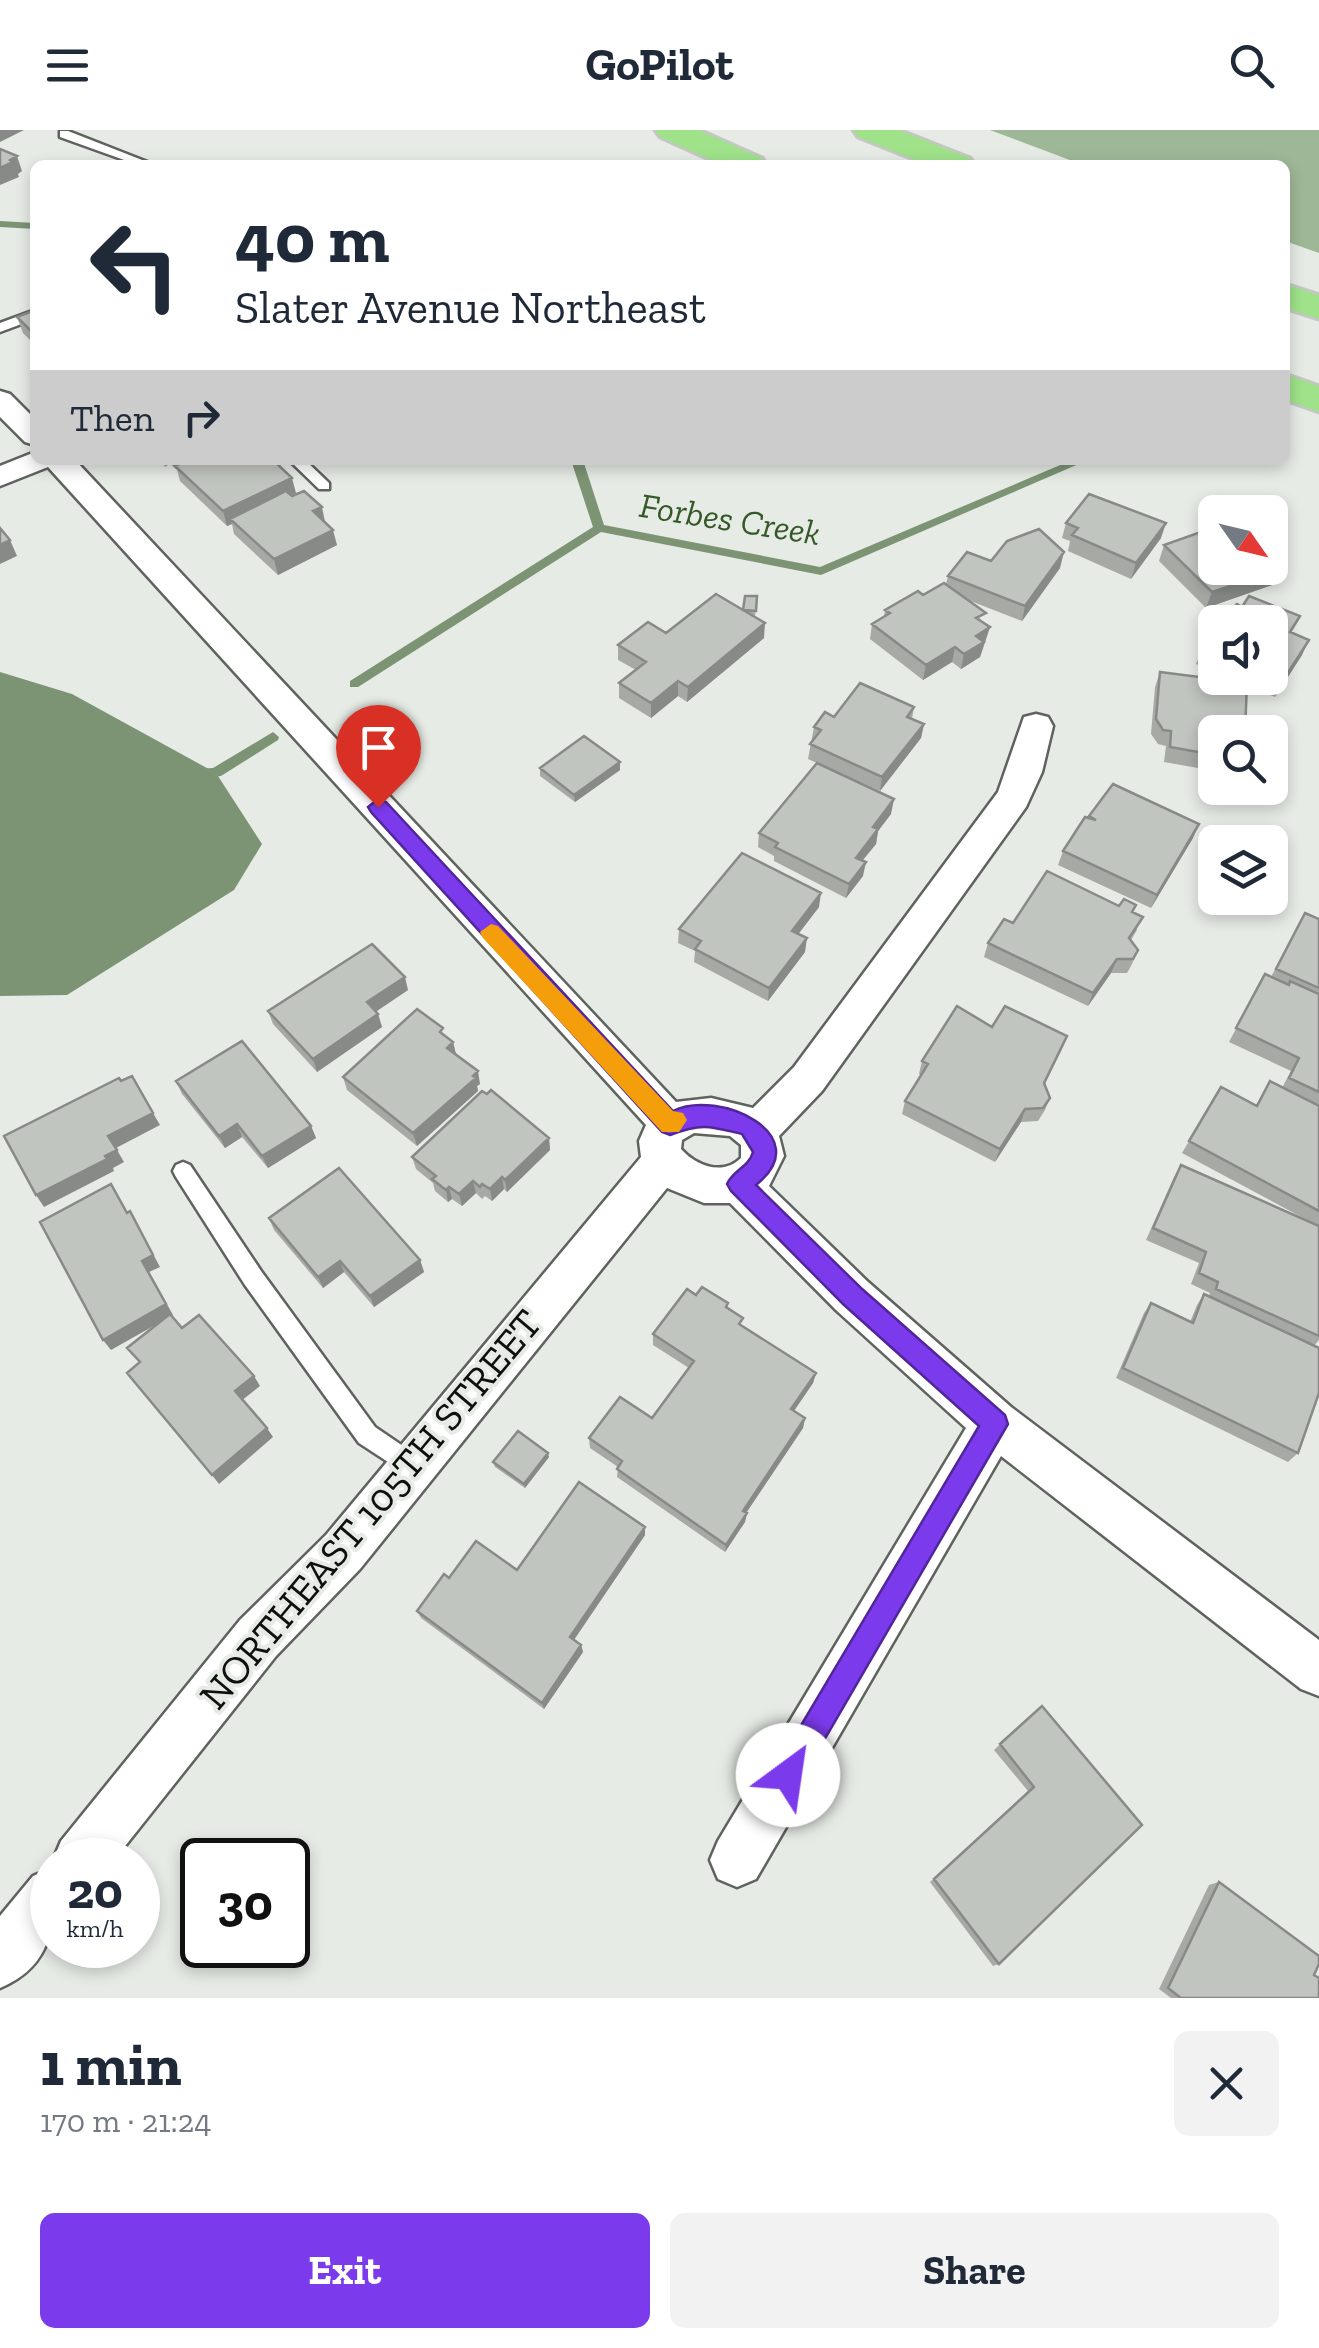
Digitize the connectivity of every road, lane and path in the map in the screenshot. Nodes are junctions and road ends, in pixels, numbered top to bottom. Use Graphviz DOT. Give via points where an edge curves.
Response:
graph roads {
  1 [pos="672,130"];
  2 [pos="870,130"];
  3 [pos="64,134"];
  4 [pos="135,160"];
  5 [pos="739,160"];
  6 [pos="945,160"];
  7 [pos="1290,297"];
  8 [pos="1319,308"];
  9 [pos="30,316"];
  10 [pos="0,328"];
  11 [pos="1290,388"];
  12 [pos="0,400"];
  13 [pos="1319,400"];
  14 [pos="30,431"];
  15 [pos="30,464"];
  16 [pos="62,465"];
  17 [pos="301,465"];
  18 [pos="0,477"];
  19 [pos="324,486"];
  20 [pos="1036,726"];
  21 [pos="756,1132"];
  22 [pos="667,1143"];
  23 [pos="183,1171"];
  24 [pos="739,1184"];
  25 [pos="995,1424"];
  26 [pos="411,1466"];
  27 [pos="1319,1672"];
  28 [pos="98,1838"];
  29 [pos="737,1860"];
  30 [pos="30,1922"];
  31 [pos="0,1960"];
  1 -- 5 [label="highway"];
  2 -- 6 [label="highway"];
  3 -- 4 [label="lane"];
  7 -- 8 [label="highway"];
  9 -- 10 [label="lane"];
  11 -- 13 [label="highway"];
  12 -- 14 [label="street"];
  15 -- 18 [label="street"];
  16 -- 22 [label="street"];
  17 -- 19 [label="lane"];
  20 -- 21 [label="street" via="1013,798 808,1079"];
  21 -- 22 [label="street" via="733,1120 688,1115"];
  21 -- 24 [label="street" via="764,1152 761,1166"];
  22 -- 24 [label="street" via="674,1174"];
  22 -- 26 [label="street, NORTHEAST 105TH STREET"];
  23 -- 26 [label="lane" via="367,1435"];
  24 -- 25 [label="street"];
  25 -- 27 [label="street"];
  25 -- 29 [label="street"];
  26 -- 28 [label="street, NORTHEAST 105TH STREET" via="344,1552 258,1638"];
  30 -- 31 [label="street"];
}
